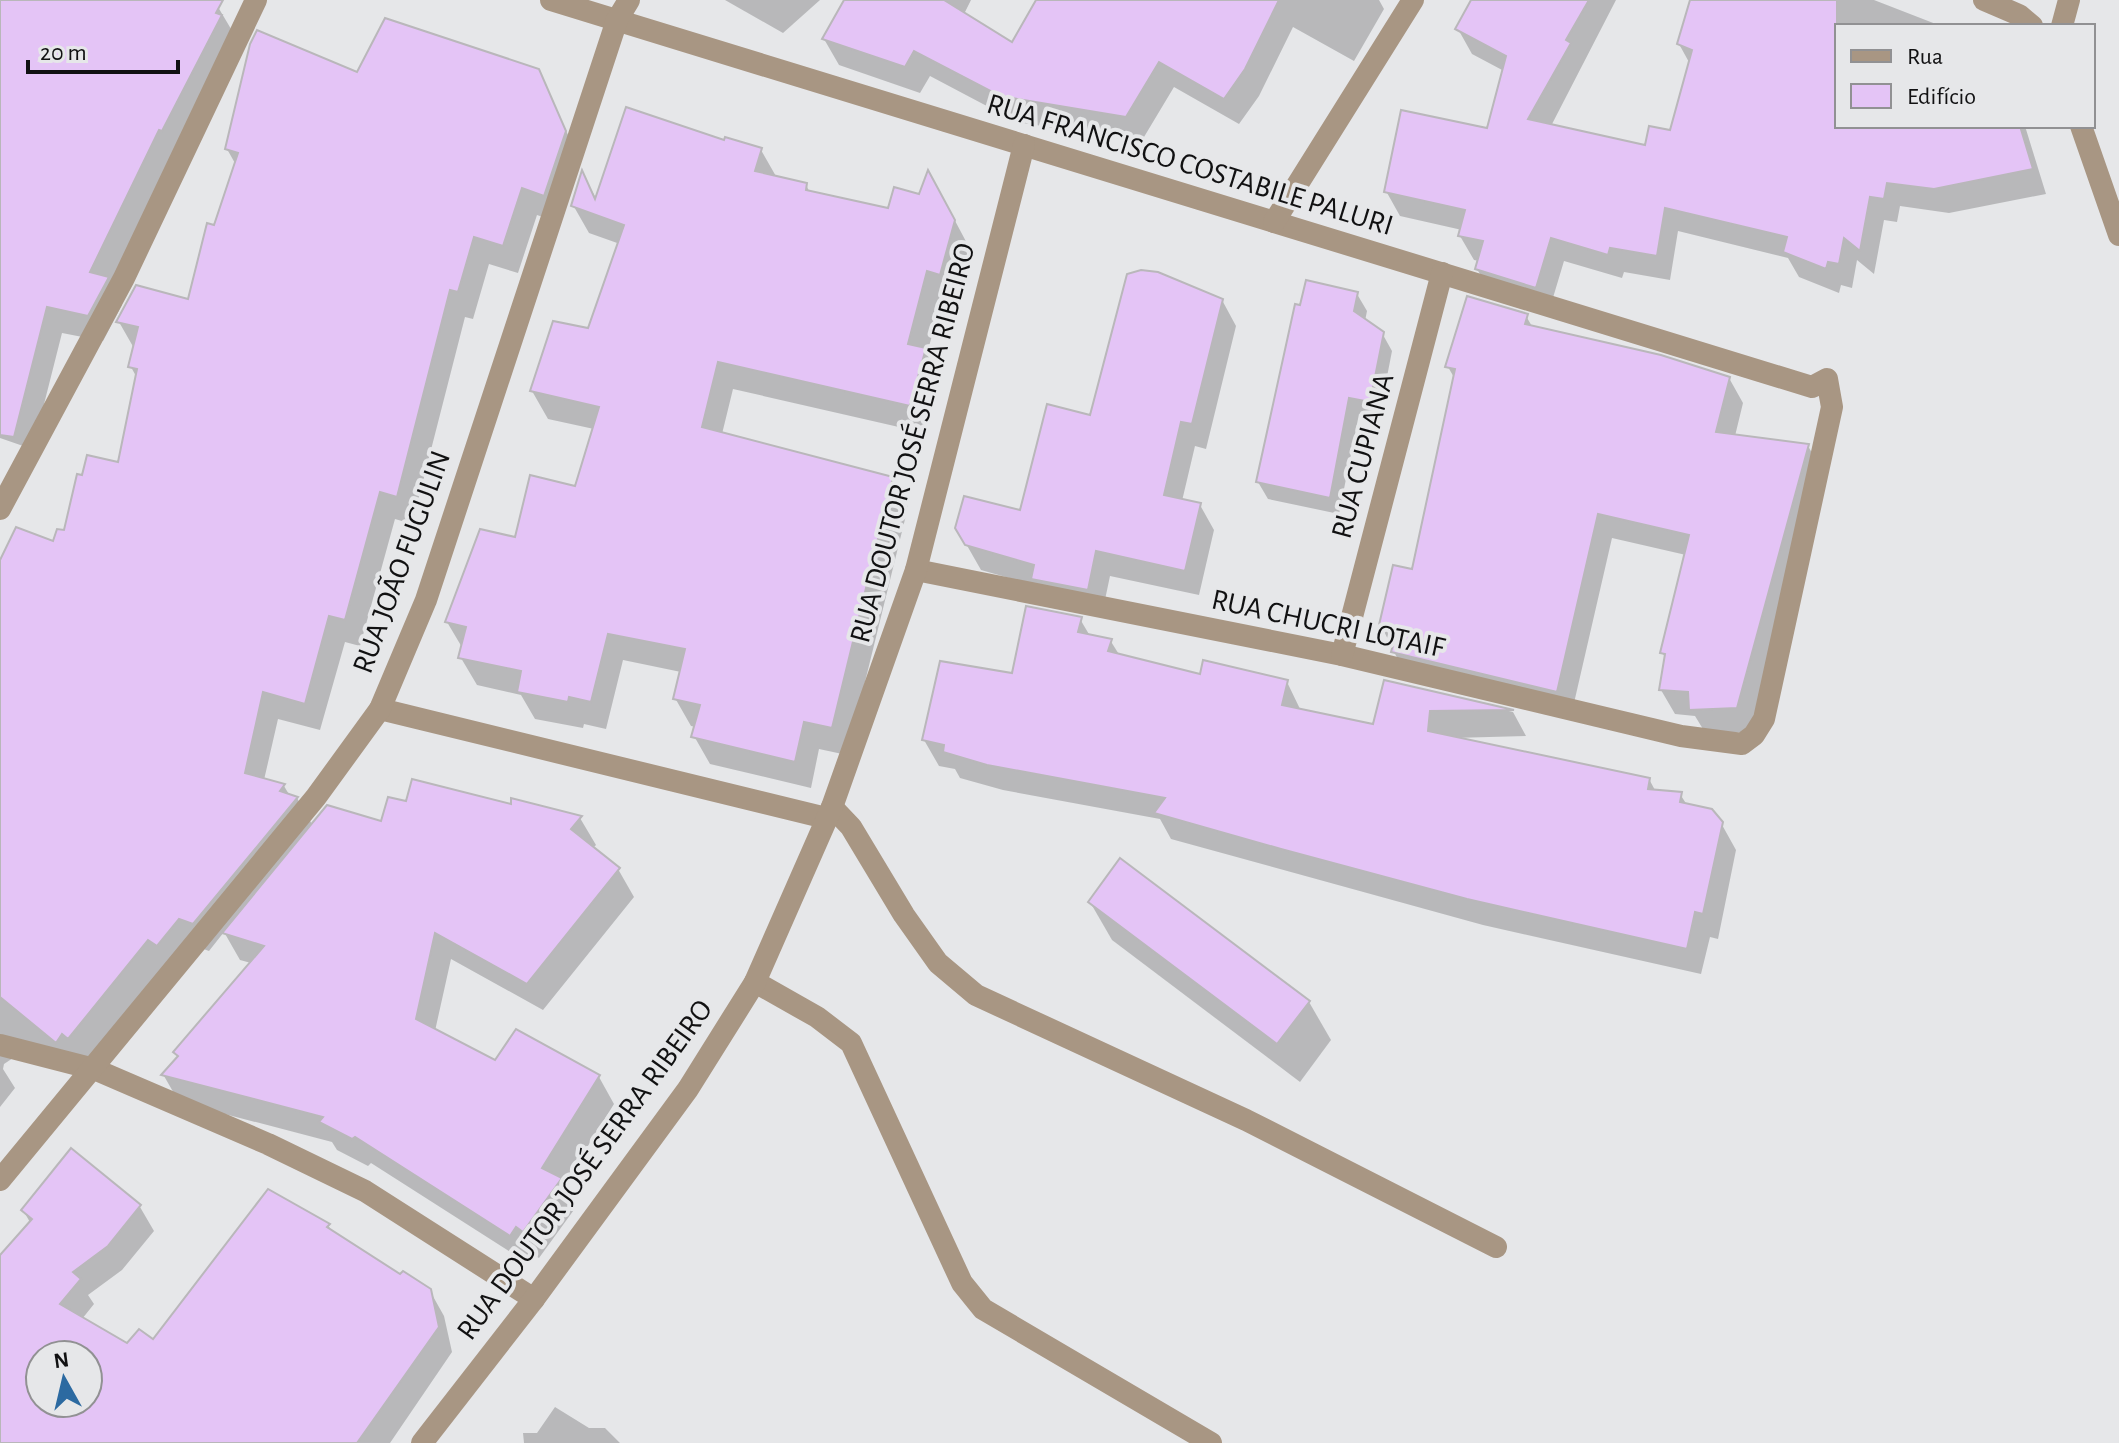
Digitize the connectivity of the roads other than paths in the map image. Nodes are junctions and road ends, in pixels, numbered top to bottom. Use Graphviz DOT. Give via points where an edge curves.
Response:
graph roads {
  1 [pos="256,0"];
  2 [pos="551,0"];
  3 [pos="629,0"];
  4 [pos="1413,0"];
  5 [pos="1984,0"];
  6 [pos="2069,0"];
  7 [pos="617,20"];
  8 [pos="2030,24"];
  9 [pos="2063,24"];
  10 [pos="2082,128"];
  11 [pos="1024,145"];
  12 [pos="1274,222"];
  13 [pos="2119,235"];
  14 [pos="1442,273"];
  15 [pos="0,509"];
  16 [pos="916,570"];
  17 [pos="1342,655"];
  18 [pos="380,709"];
  19 [pos="1726,744"];
  20 [pos="829,812"];
  21 [pos="755,982"];
  22 [pos="0,1045"];
  23 [pos="94,1069"];
  24 [pos="0,1180"];
  25 [pos="1496,1247"];
  26 [pos="534,1299"];
  27 [pos="422,1443"];
  28 [pos="1211,1443"];
  1 -- 15 [label="street" via="124,278"];
  2 -- 7 [label="street, RUA FRANCISCO COSTABILE PALURI"];
  3 -- 7 [label="street, RUA JOÃO FUGULIN"];
  4 -- 12 [label="street"];
  5 -- 8 [label="street"];
  6 -- 9 [label="street"];
  7 -- 11 [label="street, RUA FRANCISCO COSTABILE PALURI"];
  7 -- 18 [label="street, RUA JOÃO FUGULIN" via="426,600"];
  10 -- 13 [label="street"];
  11 -- 12 [label="street, RUA FRANCISCO COSTABILE PALURI"];
  11 -- 16 [label="street, RUA DOUTOR JOSÉ SERRA RIBEIRO"];
  12 -- 14 [label="street, RUA FRANCISCO COSTABILE PALURI"];
  14 -- 17 [label="street, RUA CUPIANA"];
  14 -- 19 [label="street, RUA FRANCISCO COSTABILE PALURI" via="1812,387 1827,379 1832,407 1764,719 1742,744"];
  16 -- 17 [label="street, RUA CHUCRI LOTAIF"];
  16 -- 20 [label="street, RUA DOUTOR JOSÉ SERRA RIBEIRO"];
  17 -- 19 [label="street, RUA CHUCRI LOTAIF"];
  18 -- 20 [label="street"];
  18 -- 23 [label="street, RUA JOÃO FUGULIN" via="316,797"];
  20 -- 21 [label="street, RUA DOUTOR JOSÉ SERRA RIBEIRO"];
  20 -- 25 [label="street" via="851,827 938,963 976,995 1246,1120"];
  21 -- 26 [label="street, RUA DOUTOR JOSÉ SERRA RIBEIRO" via="688,1089"];
  21 -- 28 [label="street" via="851,1043 962,1283 983,1309"];
  22 -- 23 [label="street"];
  23 -- 24 [label="street, RUA JOÃO FUGULIN"];
  23 -- 26 [label="street" via="365,1191"];
  26 -- 27 [label="street, RUA DOUTOR JOSÉ SERRA RIBEIRO"];
}
